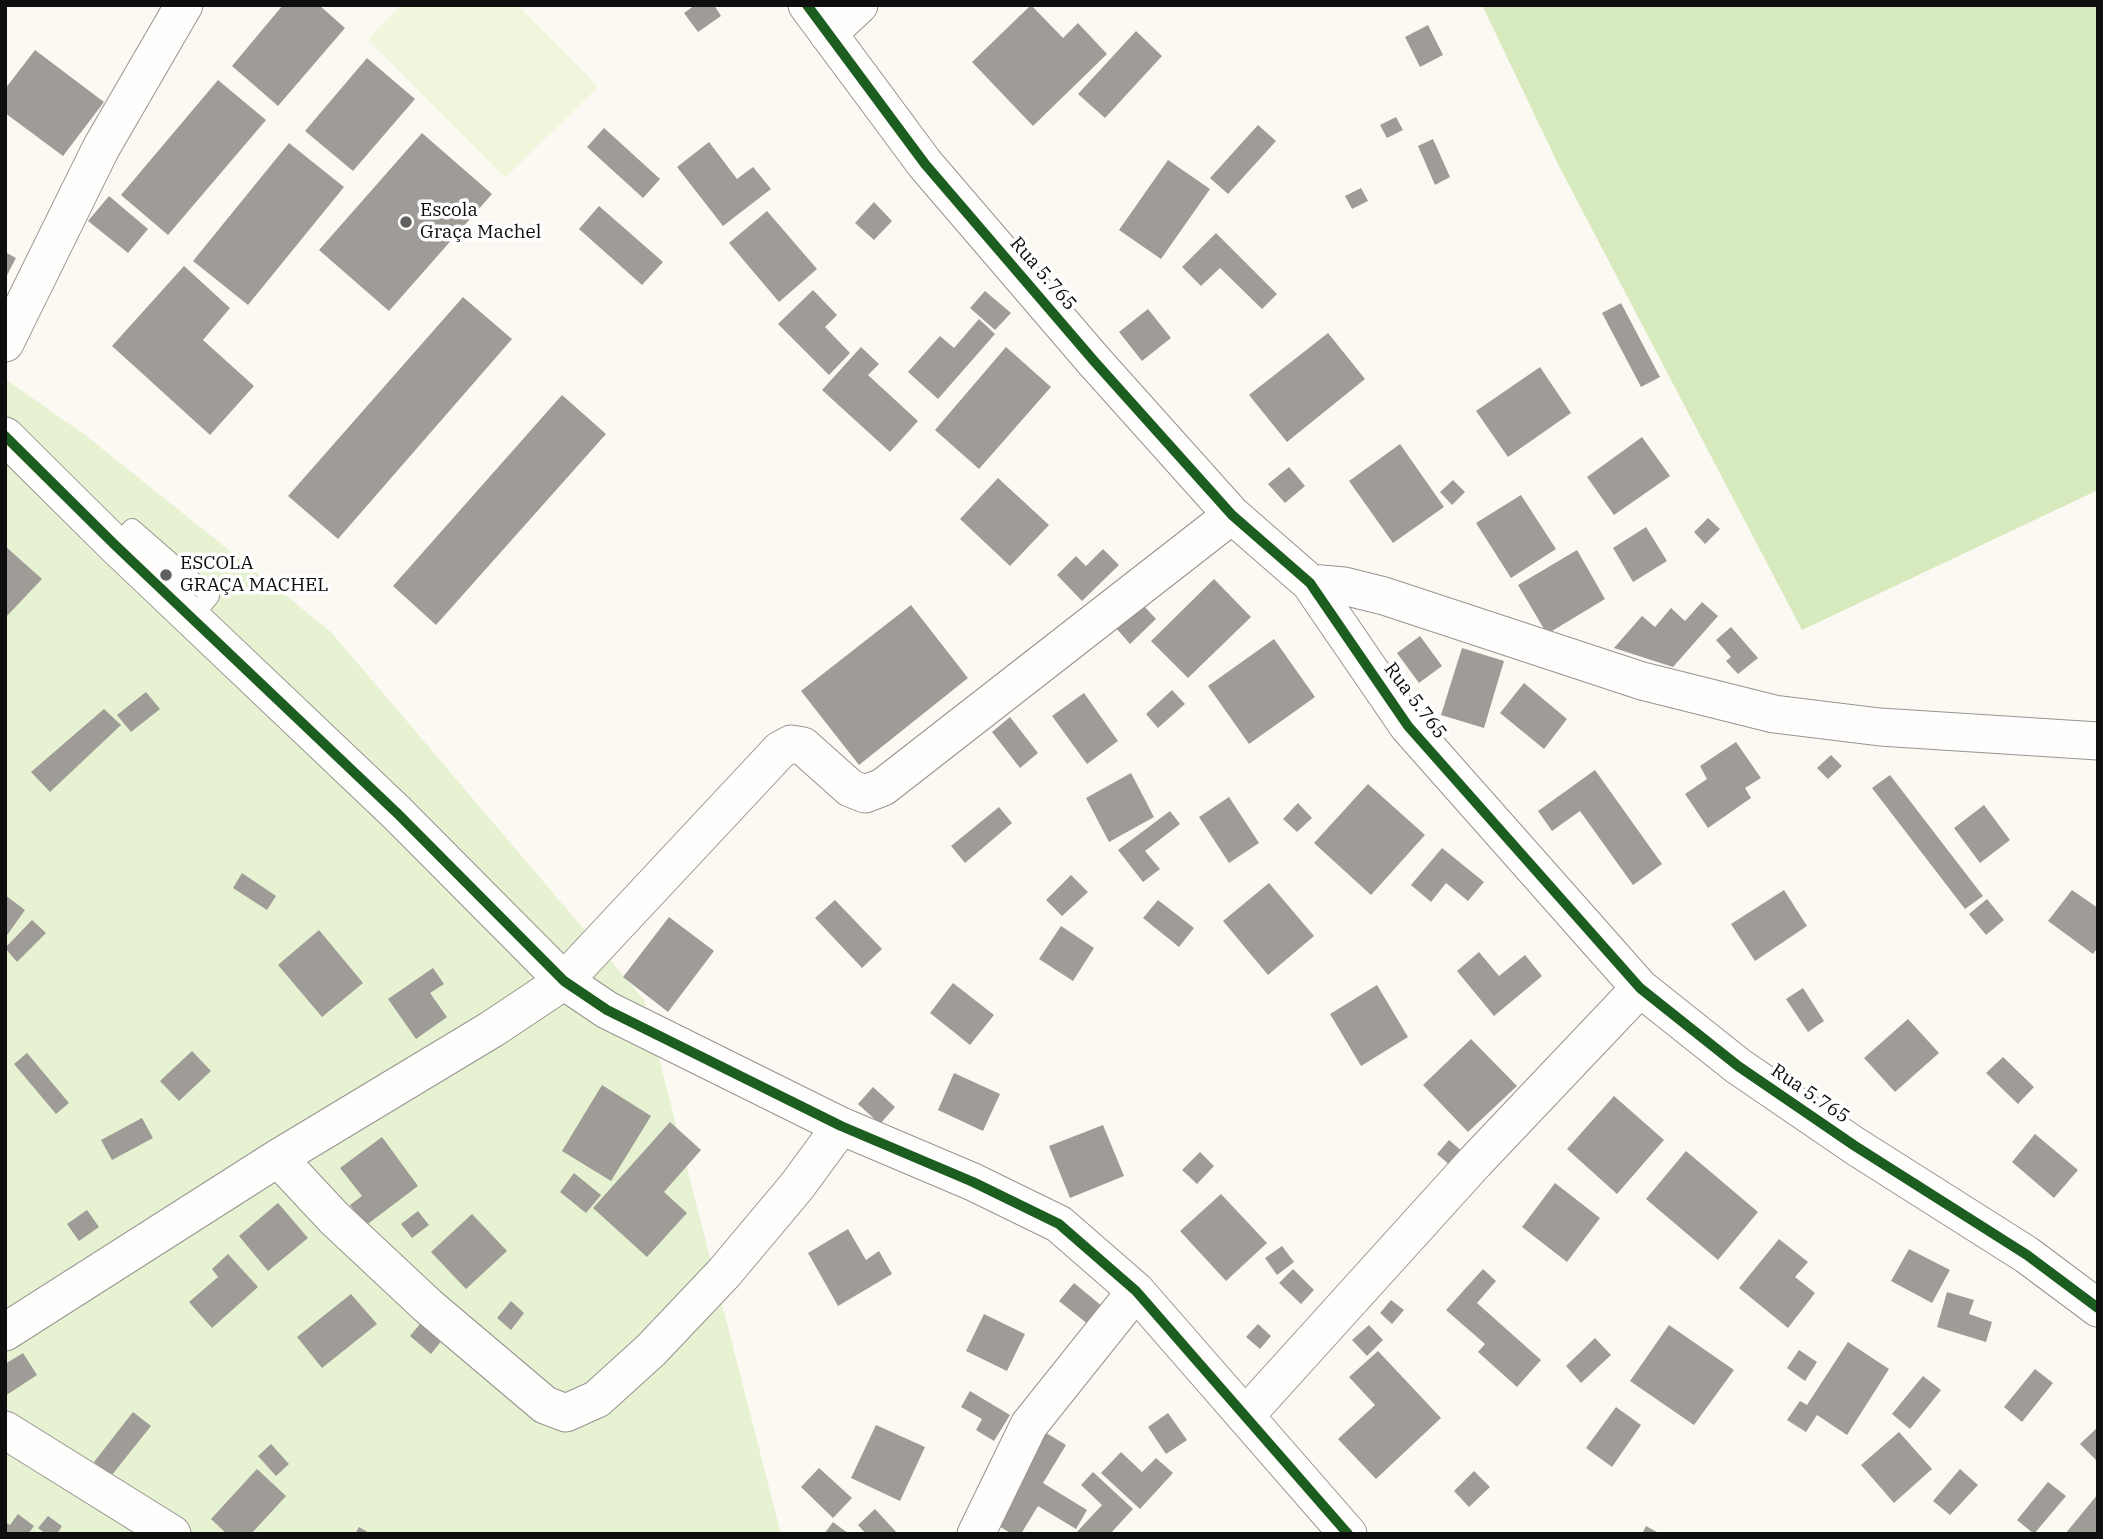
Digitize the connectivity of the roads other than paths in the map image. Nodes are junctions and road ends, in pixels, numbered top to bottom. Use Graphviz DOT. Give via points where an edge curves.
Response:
graph roads {
  1 [pos="184,5"];
  2 [pos="859,5"];
  3 [pos="818,20"];
  4 [pos="5,343"];
  5 [pos="6,439"];
  6 [pos="1232,515"];
  7 [pos="1310,583"];
  8 [pos="2098,741"];
  9 [pos="564,981"];
  10 [pos="1640,988"];
  11 [pos="841,1126"];
  12 [pos="278,1158"];
  13 [pos="1136,1291"];
  14 [pos="2098,1308"];
  15 [pos="5,1332"];
  16 [pos="1246,1415"];
  17 [pos="5,1430"];
  18 [pos="172,1534"];
  19 [pos="976,1534"];
  20 [pos="1348,1534"];
  1 -- 4 [label="street" via="101,148"];
  2 -- 3 [label="street"];
  3 -- 6 [label="street, Rua 5.765" via="925,164"];
  5 -- 9 [label="street" via="386,802"];
  6 -- 7 [label="street, Rua 5.765"];
  6 -- 9 [label="street" via="883,787 865,794 850,788 803,746 791,744 780,750"];
  7 -- 8 [label="street" via="1384,596 1642,681 1774,714 1880,727"];
  7 -- 10 [label="street, Rua 5.765" via="1408,726"];
  9 -- 11 [label="street" via="607,1010"];
  9 -- 12 [label="street"];
  10 -- 14 [label="street, Rua 5.765" via="1738,1066 2027,1255"];
  10 -- 16 [label="street"];
  11 -- 12 [label="street" via="797,1186 652,1350 597,1399 566,1413 545,1405 428,1306"];
  11 -- 13 [label="street" via="1059,1224"];
  12 -- 15 [label="street"];
  13 -- 16 [label="street"];
  13 -- 19 [label="street" via="1029,1425"];
  16 -- 20 [label="street"];
  17 -- 18 [label="street"];
}
